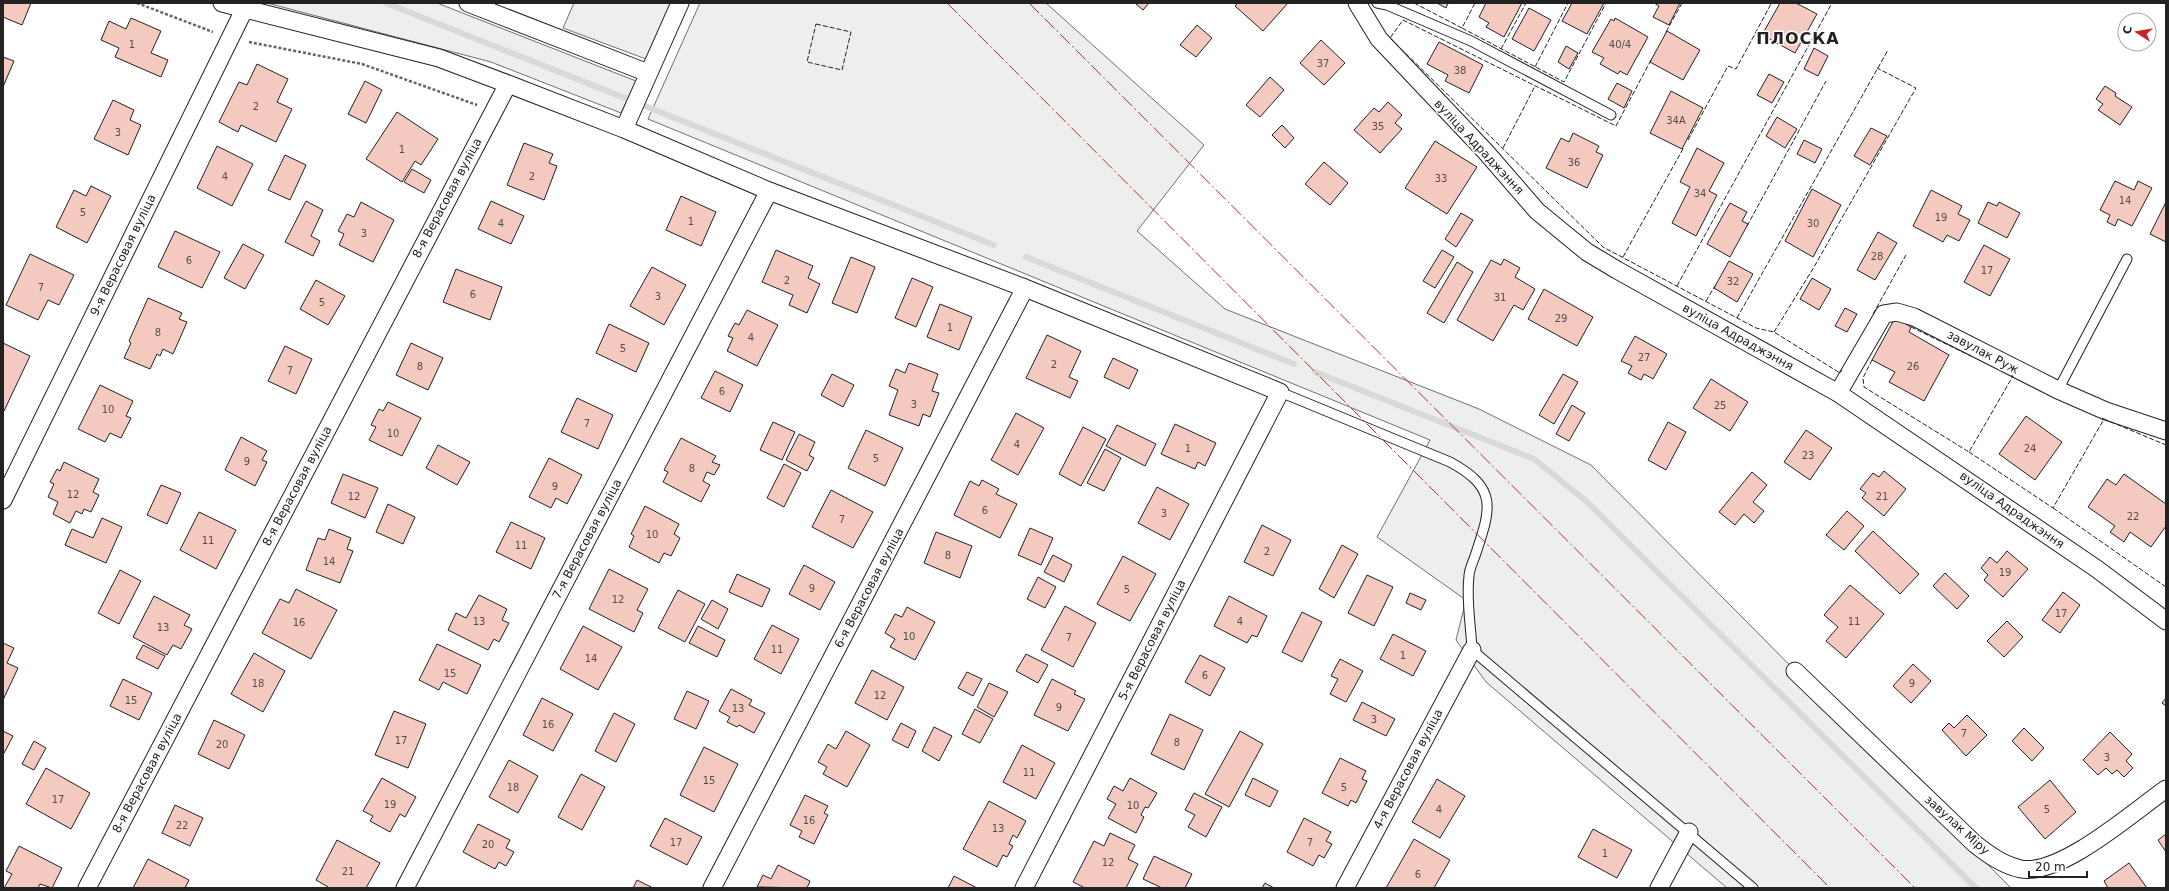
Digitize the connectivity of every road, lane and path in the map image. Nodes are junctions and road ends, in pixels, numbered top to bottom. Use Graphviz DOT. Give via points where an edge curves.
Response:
graph roads {
  1 [pos="137,3"];
  2 [pos="222,3"];
  3 [pos="468,3"];
  4 [pos="680,3"];
  5 [pos="1356,3"];
  6 [pos="1377,3"];
  7 [pos="244,10"];
  8 [pos="230,38"];
  9 [pos="646,79"];
  10 [pos="508,84"];
  11 [pos="493,111"];
  12 [pos="1611,115"];
  13 [pos="627,123"];
  14 [pos="769,191"];
  15 [pos="2127,259"];
  16 [pos="1025,288"];
  17 [pos="2058,390"];
  18 [pos="1280,392"];
  19 [pos="1838,393"];
  20 [pos="2166,431"];
  21 [pos="3,500"];
  22 [pos="2166,621"];
  23 [pos="1472,650"];
  24 [pos="1795,671"];
  25 [pos="2166,789"];
  26 [pos="1689,832"];
  27 [pos="87,888"];
  28 [pos="405,888"];
  29 [pos="712,888"];
  30 [pos="1024,888"];
  31 [pos="1345,888"];
  32 [pos="1659,888"];
  33 [pos="1753,888"];
  1 -- 8 [label="path"];
  2 -- 7 [label="street"];
  3 -- 9 [label="street"];
  4 -- 9 [label="street"];
  5 -- 19 [label="street, вуліца Адраджэння" via="1378,39 1485,151 1537,211 1561,232 1586,252"];
  6 -- 12 [label="lane" via="1471,41"];
  7 -- 8 [label="street, 9-я Верасовая вуліца"];
  7 -- 10 [label="street" via="439,58"];
  8 -- 11 [label="path" via="362,64"];
  8 -- 21 [label="street, 9-я Верасовая вуліца"];
  9 -- 13 [label="street"];
  10 -- 11 [label="street, 8-я Верасовая вуліца"];
  10 -- 13 [label="street"];
  11 -- 27 [label="street, 8-я Верасовая вуліца"];
  13 -- 14 [label="street"];
  14 -- 16 [label="street"];
  14 -- 28 [label="street, 7-я Верасовая вуліца"];
  15 -- 17 [label="lane"];
  16 -- 18 [label="street"];
  16 -- 29 [label="street, 6-я Верасовая вуліца"];
  17 -- 19 [label="street, завулак Руж" via="1927,323 1897,312 1884,314"];
  17 -- 20 [label="street, завулак Руж" via="2106,411"];
  18 -- 23 [label="lane" via="1450,462 1475,479 1483,489 1488,502 1487,516 1468,576"];
  18 -- 30 [label="street, 5-я Верасовая вуліца"];
  19 -- 22 [label="street, вуліца Адраджэння" via="2097,569"];
  23 -- 26 [label="lane"];
  23 -- 31 [label="street, 4-я Верасовая вуліца"];
  24 -- 25 [label="street, завулак Міру" via="1975,844 1990,856 2021,869 2034,869 2066,859"];
  26 -- 32 [label="street"];
  26 -- 33 [label="lane"];
}
